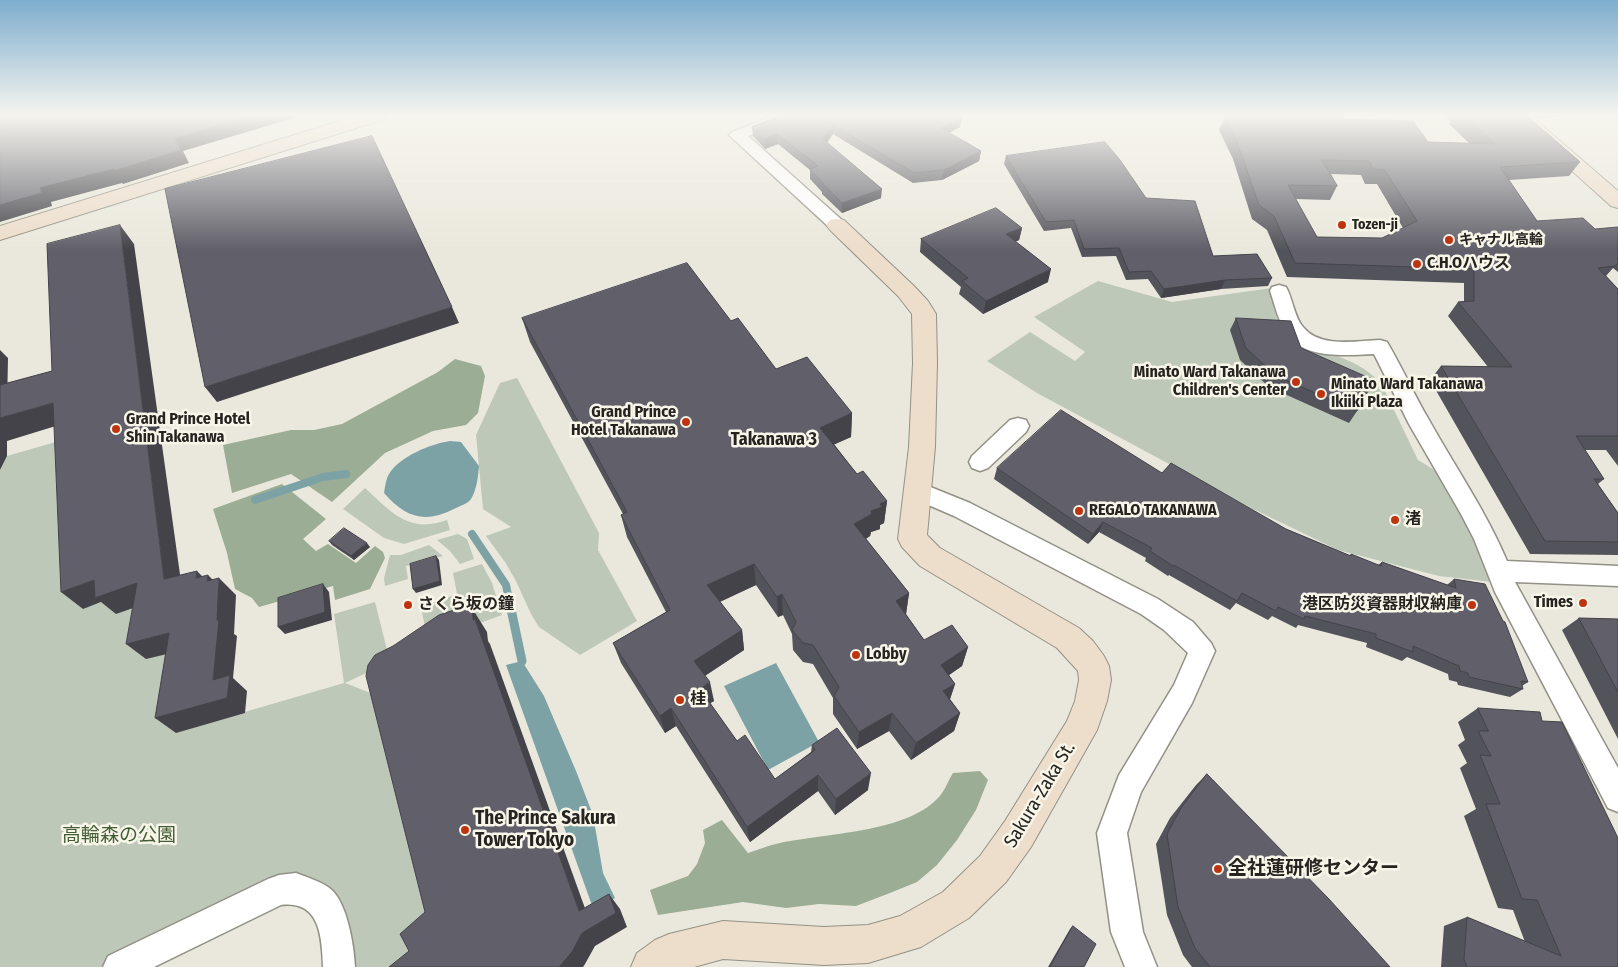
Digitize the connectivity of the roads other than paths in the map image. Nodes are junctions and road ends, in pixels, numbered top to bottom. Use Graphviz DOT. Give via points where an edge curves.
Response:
graph roads {
  1 [pos="233,160"];
  2 [pos="765,160"];
  3 [pos="1570,160"];
  4 [pos="1618,202"];
  5 [pos="836,225"];
  6 [pos="0,233"];
  7 [pos="1280,291"];
  8 [pos="1018,426"];
  9 [pos="980,462"];
  10 [pos="918,491"];
  11 [pos="1499,572"];
  12 [pos="1618,576"];
  13 [pos="1611,767"];
  14 [pos="1618,798"];
  15 [pos="119,967"];
  16 [pos="339,967"];
  17 [pos="651,967"];
  18 [pos="1141,967"];
  1 -- 6 [label="street"];
  2 -- 5 [label="street"];
  3 -- 4 [label="street"];
  5 -- 10 [label="street, Sakura-Zaka St." via="906,291 924,314 925,363"];
  7 -- 11 [label="street" via="1295,331 1304,339 1327,348 1380,347 1420,424 1470,508"];
  8 -- 9 [label="street"];
  10 -- 17 [label="street, Sakura-Zaka St." via="912,539 930,558 1068,638 1093,666 1094,687 1080,730 1018,834 993,869 956,905 907,933 868,944 824,946 723,940 669,954"];
  10 -- 18 [label="street" via="952,503 1131,597 1174,622 1195,640 1202,651 1183,694 1129,785 1112,833 1127,932"];
  11 -- 12 [label="street"];
  11 -- 13 [label="street"];
  13 -- 14 [label="street"];
  15 -- 16 [label="street" via="279,890 296,888 319,899 331,918"];
}
